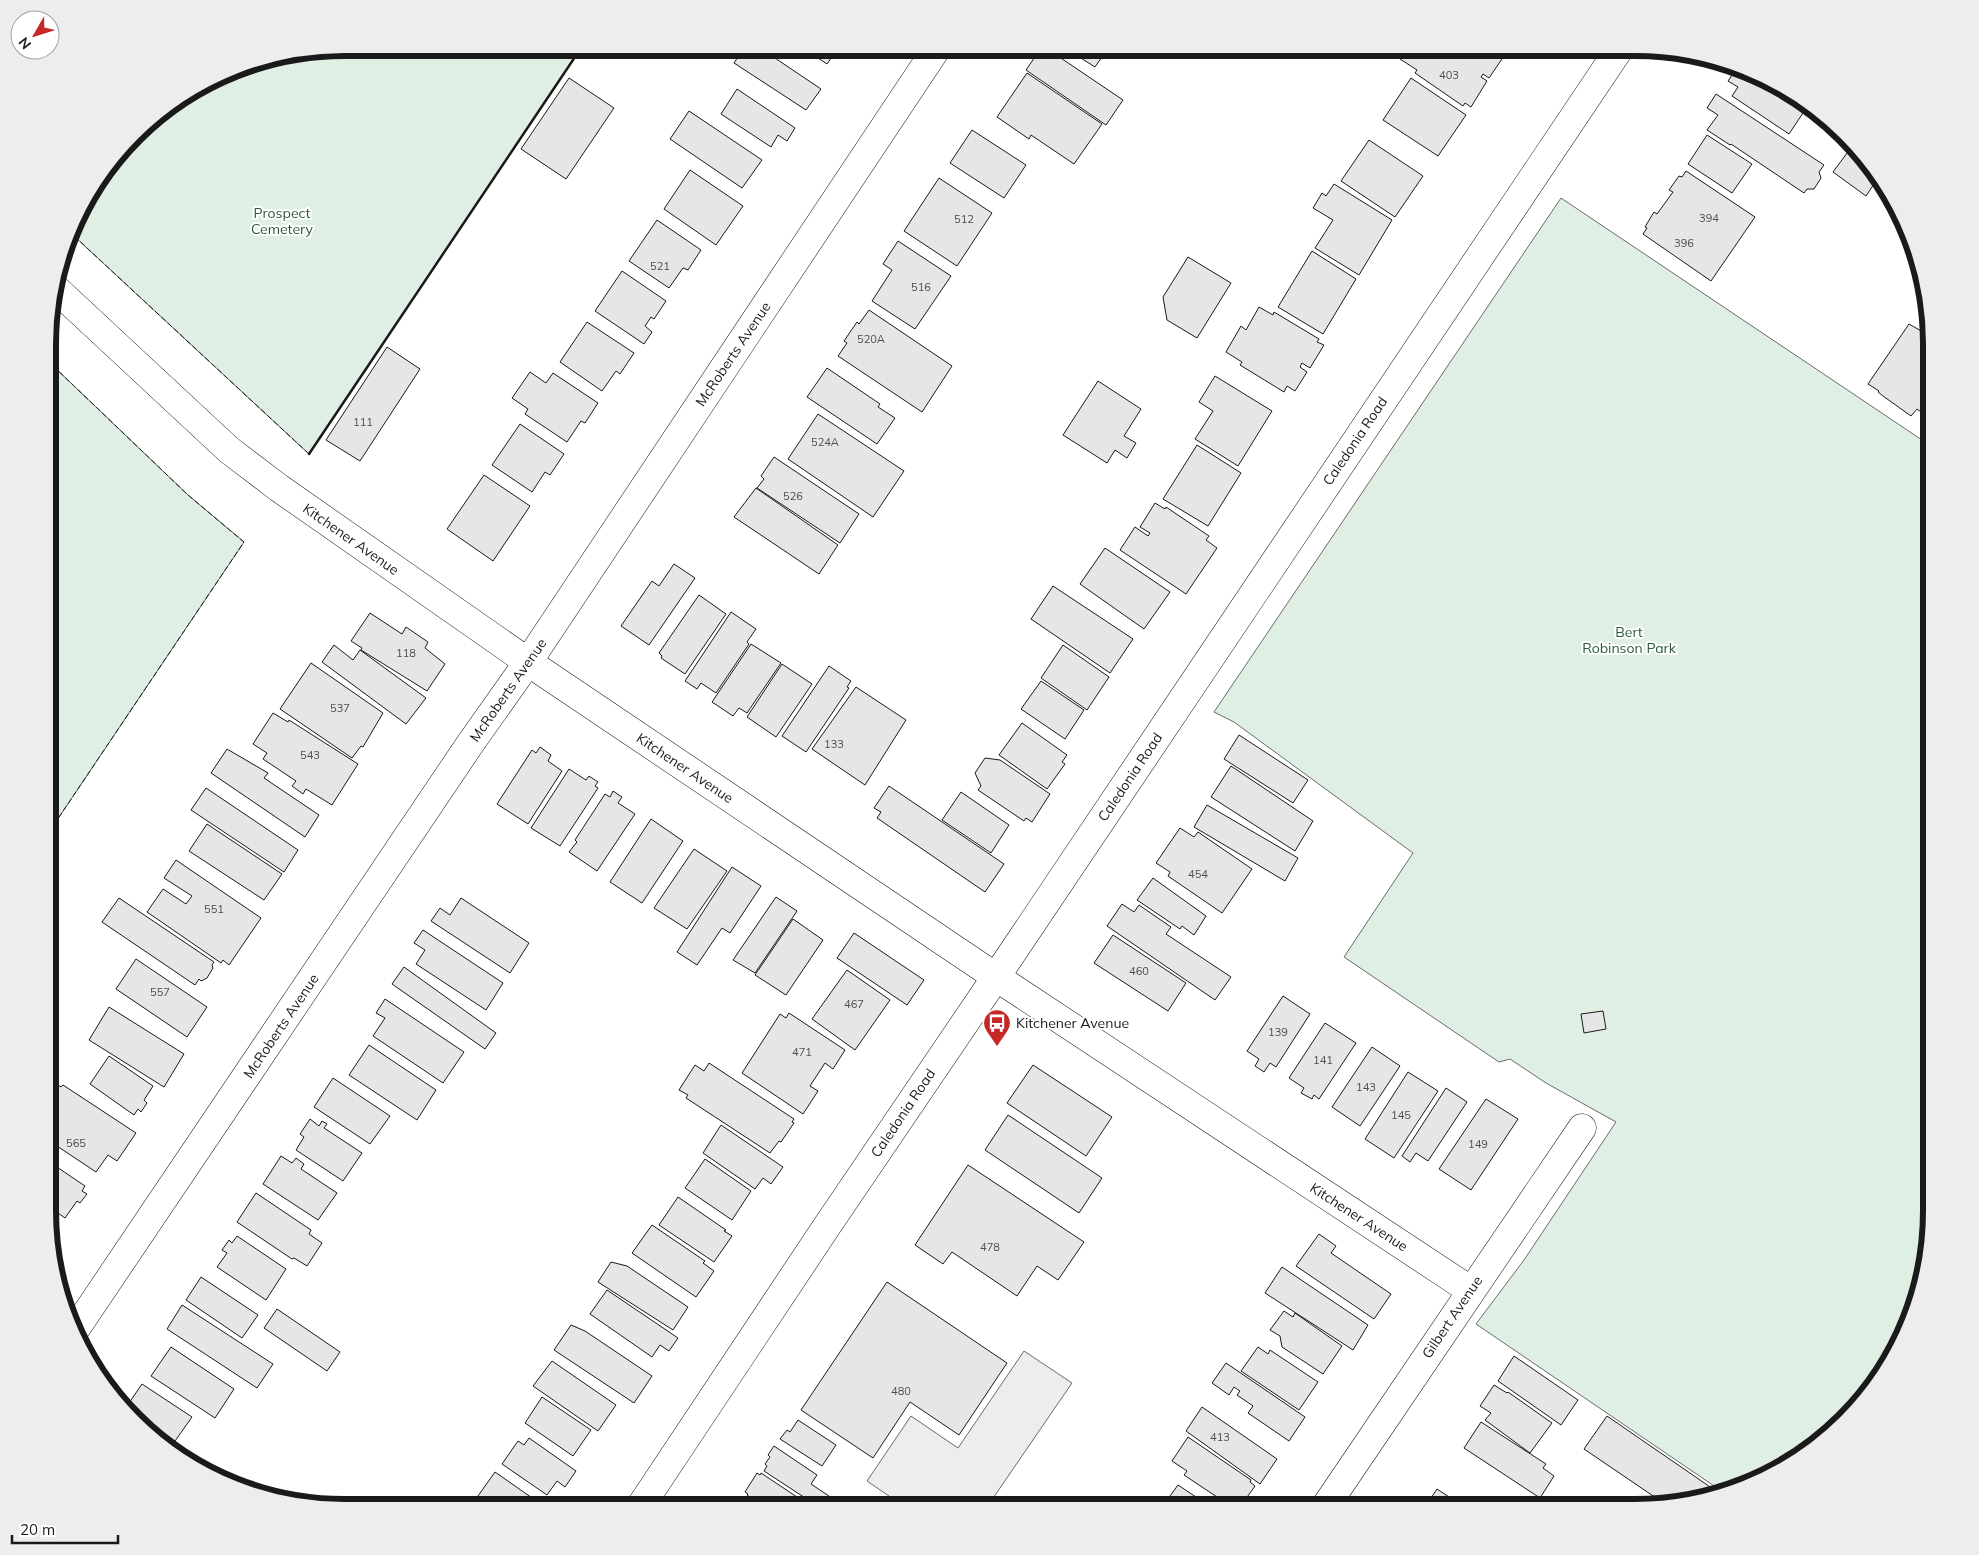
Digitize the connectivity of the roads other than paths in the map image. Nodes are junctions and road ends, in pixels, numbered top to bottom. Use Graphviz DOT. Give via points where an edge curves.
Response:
graph roads {
  1 [pos="932,56"];
  2 [pos="1615,56"];
  3 [pos="61,294"];
  4 [pos="528,662"];
  5 [pos="996,977"];
  6 [pos="1582,1128"];
  7 [pos="1470,1290"];
  8 [pos="79,1324"];
  9 [pos="645,1499"];
  10 [pos="1329,1499"];
  1 -- 4 [label="street, McRoberts Avenue"];
  2 -- 5 [label="street, Caledonia Road"];
  3 -- 4 [label="street, Kitchener Avenue" via="229,450"];
  4 -- 5 [label="street, Kitchener Avenue"];
  4 -- 8 [label="street, McRoberts Avenue"];
  5 -- 7 [label="street, Kitchener Avenue"];
  5 -- 9 [label="street, Caledonia Road"];
  6 -- 7 [label="street, Gilbert Avenue"];
  7 -- 10 [label="street, Gilbert Avenue"];
}
